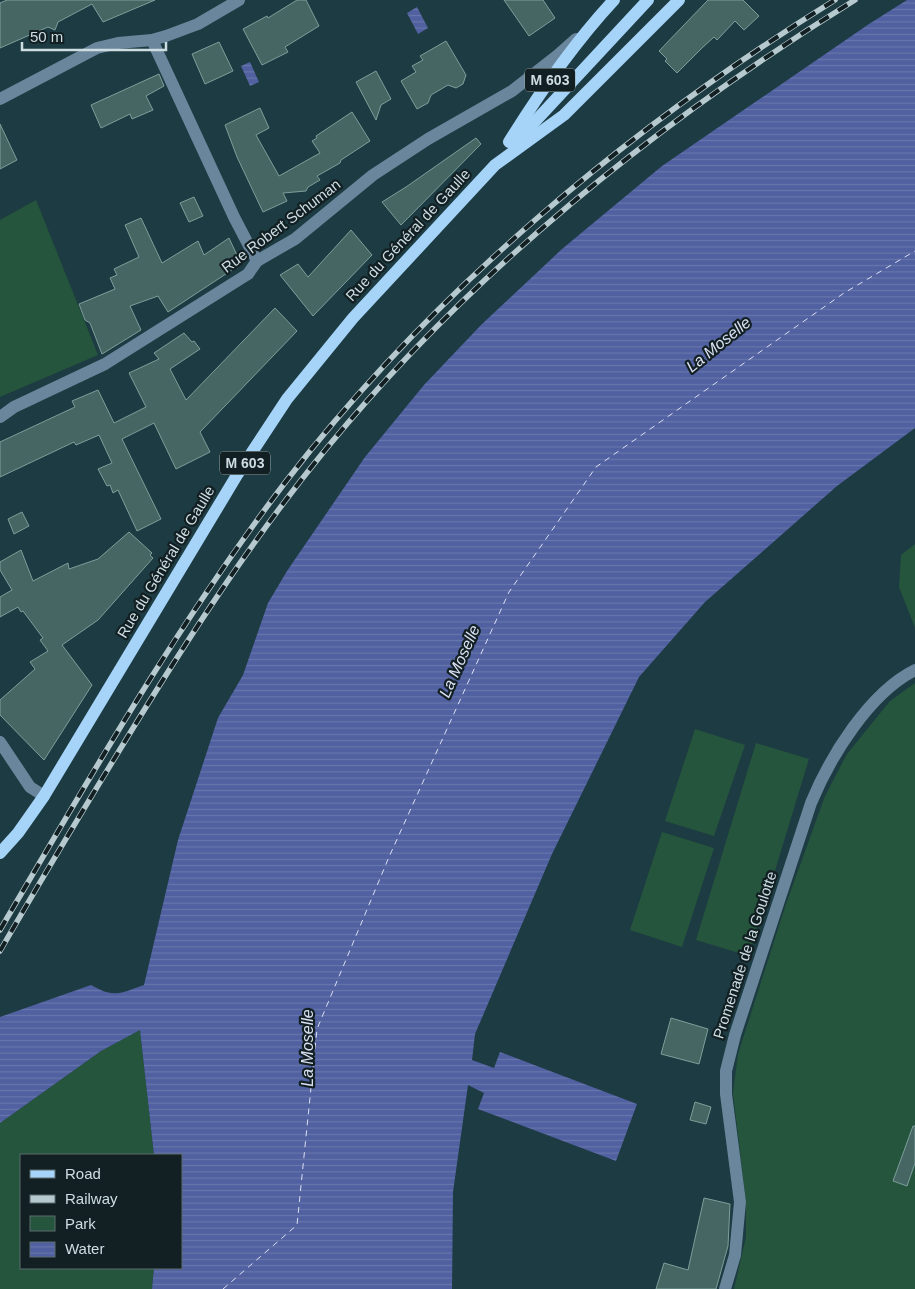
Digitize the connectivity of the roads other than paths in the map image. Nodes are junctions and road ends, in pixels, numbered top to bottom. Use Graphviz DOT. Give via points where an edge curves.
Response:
graph roads {
  1 [pos="239,0"];
  2 [pos="614,0"];
  3 [pos="648,0"];
  4 [pos="679,0"];
  5 [pos="592,23"];
  6 [pos="152,40"];
  7 [pos="0,99"];
  8 [pos="495,165"];
  9 [pos="257,261"];
  10 [pos="0,417"];
  11 [pos="915,670"];
  12 [pos="0,742"];
  13 [pos="44,796"];
  14 [pos="0,853"];
  15 [pos="725,1289"];
  1 -- 6 [label="street" via="198,24"];
  2 -- 5 [label="main road, Rue du Général de Gaulle / M 603"];
  3 -- 8 [label="main road"];
  4 -- 8 [label="main road, Rue du Général de Gaulle / M 603" via="564,115"];
  5 -- 8 [label="main road, Rue du Général de Gaulle / M 603" via="538,96"];
  5 -- 9 [label="street, Rue Robert Schuman" via="528,79 373,175 295,239"];
  6 -- 7 [label="street" via="97,48"];
  6 -- 9 [label="street"];
  8 -- 13 [label="main road, Rue du Général de Gaulle / M 603" via="353,318 288,399 237,475"];
  9 -- 10 [label="street, Rue Robert Schuman" via="248,274 105,364 14,407"];
  11 -- 15 [label="street, Promenade de la Goulotte" via="902,677 869,708 821,778 735,1035 726,1072 726,1094 740,1202 734,1256"];
  12 -- 13 [label="street" via="30,787"];
  13 -- 14 [label="main road, Rue du Général de Gaulle / M 603"];
}
